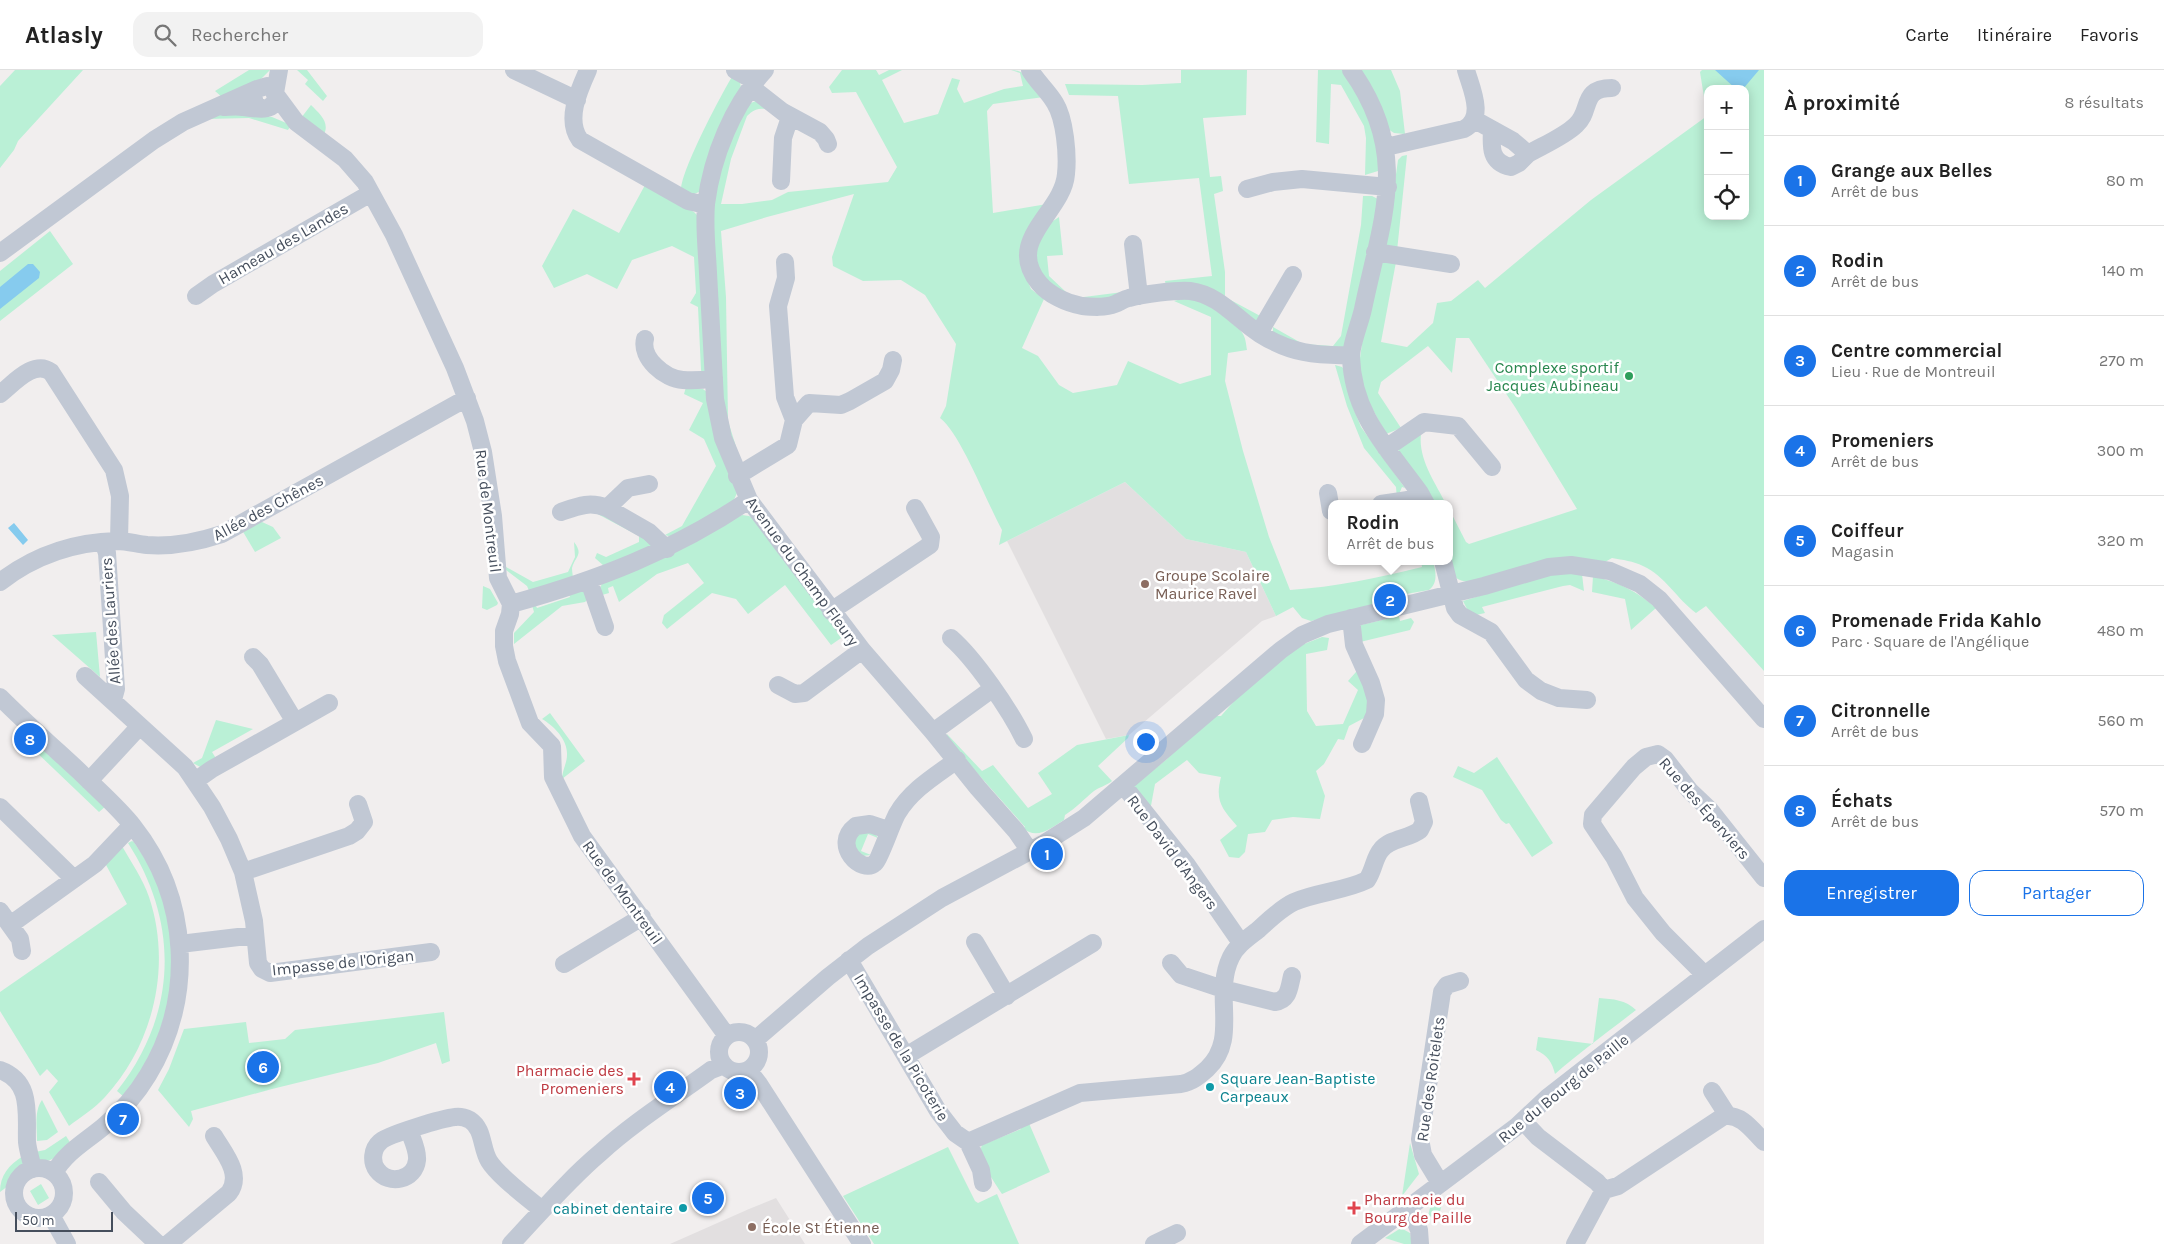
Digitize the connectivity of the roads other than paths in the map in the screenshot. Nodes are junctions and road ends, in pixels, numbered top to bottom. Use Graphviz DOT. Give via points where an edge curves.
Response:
graph roads {
  1 [pos="274,70"];
  2 [pos="279,70"];
  3 [pos="514,70"];
  4 [pos="588,70"];
  5 [pos="735,70"];
  6 [pos="1030,70"];
  7 [pos="1351,70"];
  8 [pos="1466,70"];
  9 [pos="757,79"];
  10 [pos="258,88"];
  11 [pos="1612,88"];
  12 [pos="276,94"];
  13 [pos="577,100"];
  14 [pos="220,106"];
  15 [pos="263,109"];
  16 [pos="790,117"];
  17 [pos="1475,120"];
  18 [pos="296,122"];
  19 [pos="1492,130"];
  20 [pos="828,144"];
  21 [pos="1386,148"];
  22 [pos="1528,154"];
  23 [pos="781,181"];
  24 [pos="1388,187"];
  25 [pos="1247,188"];
  26 [pos="371,193"];
  27 [pos="706,206"];
  28 [pos="1133,244"];
  29 [pos="1375,252"];
  30 [pos="0,253"];
  31 [pos="785,262"];
  32 [pos="1451,264"];
  33 [pos="1293,276"];
  34 [pos="196,296"];
  35 [pos="1139,296"];
  36 [pos="1259,333"];
  37 [pos="645,339"];
  38 [pos="1351,355"];
  39 [pos="893,360"];
  40 [pos="714,378"];
  41 [pos="0,394"];
  42 [pos="467,398"];
  43 [pos="794,420"];
  44 [pos="1386,448"];
  45 [pos="1492,466"];
  46 [pos="737,476"];
  47 [pos="649,484"];
  48 [pos="1328,493"];
  49 [pos="1423,498"];
  50 [pos="749,500"];
  51 [pos="1329,500"];
  52 [pos="1408,500"];
  53 [pos="607,508"];
  54 [pos="915,508"];
  55 [pos="561,512"];
  56 [pos="111,542"];
  57 [pos="667,549"];
  58 [pos="1444,565"];
  59 [pos="0,582"];
  60 [pos="589,582"];
  61 [pos="1451,594"];
  62 [pos="510,604"];
  63 [pos="831,611"];
  64 [pos="1351,618"];
  65 [pos="605,627"];
  66 [pos="951,638"];
  67 [pos="862,650"];
  68 [pos="253,657"];
  69 [pos="86,676"];
  70 [pos="778,685"];
  71 [pos="992,689"];
  72 [pos="0,697"];
  73 [pos="113,700"];
  74 [pos="1587,700"];
  75 [pos="328,704"];
  76 [pos="1764,719"];
  77 [pos="294,722"];
  78 [pos="140,727"];
  79 [pos="934,732"];
  80 [pos="1024,739"];
  81 [pos="1362,744"];
  82 [pos="957,760"];
  83 [pos="89,781"];
  84 [pos="195,781"];
  85 [pos="1122,785"];
  86 [pos="1419,802"];
  87 [pos="358,804"];
  88 [pos="0,807"];
  89 [pos="132,825"];
  90 [pos="888,830"];
  91 [pos="1030,850"];
  92 [pos="243,872"];
  93 [pos="1764,878"];
  94 [pos="74,879"];
  95 [pos="5,918"];
  96 [pos="642,918"];
  97 [pos="1764,929"];
  98 [pos="255,935"];
  99 [pos="975,942"];
  100 [pos="1093,943"];
  101 [pos="1241,943"];
  102 [pos="180,944"];
  103 [pos="22,951"];
  104 [pos="431,952"];
  105 [pos="849,960"];
  106 [pos="258,963"];
  107 [pos="1171,963"];
  108 [pos="564,964"];
  109 [pos="1704,974"];
  110 [pos="1292,976"];
  111 [pos="1460,981"];
  112 [pos="1222,989"];
  113 [pos="1007,996"];
  114 [pos="727,1036"];
  115 [pos="755,1040"];
  116 [pos="906,1056"];
  117 [pos="724,1065"];
  118 [pos="0,1070"];
  119 [pos="748,1070"];
  120 [pos="1712,1091"];
  121 [pos="1728,1116"];
  122 [pos="1523,1121"];
  123 [pos="410,1130"];
  124 [pos="214,1136"];
  125 [pos="968,1142"];
  126 [pos="1764,1142"];
  127 [pos="33,1169"];
  128 [pos="54,1173"];
  129 [pos="99,1182"];
  130 [pos="983,1183"];
  131 [pos="1440,1183"];
  132 [pos="1604,1190"];
  133 [pos="8,1200"];
  134 [pos="1409,1207"];
  135 [pos="542,1210"];
  136 [pos="51,1215"];
  137 [pos="1177,1233"];
  138 [pos="67,1244"];
  139 [pos="158,1244"];
  140 [pos="168,1244"];
  141 [pos="512,1244"];
  142 [pos="862,1244"];
  143 [pos="1154,1244"];
  144 [pos="1360,1244"];
  145 [pos="1420,1244"];
  146 [pos="1575,1244"];
  1 -- 10 [label="street"];
  2 -- 12 [label="street"];
  3 -- 13 [label="street"];
  4 -- 13 [label="street"];
  5 -- 9 [label="street"];
  6 -- 35 [label="street" via="1060,111 1067,166 1062,192 1031,238 1032,272 1050,293 1079,305 1109,306"];
  7 -- 21 [label="street" via="1374,108"];
  8 -- 17 [label="street" via="1477,111"];
  9 -- 16 [label="street"];
  9 -- 27 [label="street, Avenue du Champ Fleury" via="720,148"];
  10 -- 12 [label="street" via="269,86"];
  10 -- 14 [label="street"];
  10 -- 15 [label="street" via="253,100"];
  11 -- 22 [label="street" via="1595,92 1578,124"];
  12 -- 15 [label="street" via="274,105"];
  12 -- 18 [label="street, Rue de Montreuil"];
  13 -- 27 [label="street" via="573,124 576,136 583,144 688,201"];
  14 -- 15 [label="street, Rue de Montreuil"];
  14 -- 30 [label="street" via="183,122 154,140"];
  15 -- 18 [label="street, Rue de Montreuil"];
  16 -- 20 [label="street" via="820,132"];
  16 -- 23 [label="street" via="783,138"];
  17 -- 19 [label="street"];
  17 -- 21 [label="street" via="1464,129"];
  18 -- 26 [label="street, Rue de Montreuil" via="345,159"];
  19 -- 22 [label="street"];
  19 -- 22 [label="street" via="1491,152 1501,164 1511,167"];
  21 -- 24 [label="street"];
  24 -- 25 [label="street" via="1302,179"];
  24 -- 29 [label="street"];
  26 -- 34 [label="street, Hameau des Landes"];
  26 -- 42 [label="street, Rue de Montreuil" via="430,311"];
  27 -- 40 [label="street, Avenue du Champ Fleury"];
  28 -- 35 [label="street"];
  29 -- 32 [label="street"];
  29 -- 38 [label="street"];
  31 -- 43 [label="street" via="786,278 778,306 785,397"];
  33 -- 36 [label="street"];
  35 -- 36 [label="street" via="1189,291 1205,295 1229,308"];
  36 -- 38 [label="street" via="1318,356"];
  37 -- 40 [label="street" via="646,355 672,377 683,380"];
  38 -- 44 [label="street" via="1368,423"];
  39 -- 43 [label="street" via="885,381 850,402 808,403"];
  40 -- 46 [label="street, Avenue du Champ Fleury" via="719,423"];
  41 -- 56 [label="street, Allée des Lauriers" via="34,368 51,372 114,470 120,496"];
  42 -- 56 [label="street, Allée des Chênes" via="222,534 180,544"];
  42 -- 62 [label="street, Rue de Montreuil" via="483,452 498,578"];
  43 -- 46 [label="street" via="788,446"];
  44 -- 45 [label="street" via="1424,422 1458,426"];
  44 -- 49 [label="street"];
  46 -- 50 [label="street, Avenue du Champ Fleury"];
  47 -- 53 [label="street" via="628,488"];
  48 -- 51 [label="street"];
  49 -- 52 [label="street"];
  50 -- 57 [label="street"];
  50 -- 63 [label="street, Avenue du Champ Fleury"];
  53 -- 55 [label="street" via="589,504"];
  53 -- 57 [label="street" via="649,532"];
  54 -- 63 [label="street" via="931,537 930,545"];
  56 -- 59 [label="street, Allée des Chênes" via="79,544 52,552"];
  56 -- 73 [label="street, Allée des Lauriers" via="107,553 116,688"];
  57 -- 60 [label="street"];
  58 -- 61 [label="street"];
  60 -- 62 [label="street"];
  60 -- 65 [label="street"];
  61 -- 64 [label="street"];
  61 -- 74 [label="street" via="1454,608 1460,615 1491,632 1534,687 1559,698"];
  61 -- 76 [label="street" via="1549,566 1583,566 1620,574 1640,584 1658,599"];
  62 -- 96 [label="street, Rue de Montreuil" via="504,631 507,661 530,723 552,746 555,783 582,836"];
  63 -- 67 [label="street, Avenue du Champ Fleury"];
  64 -- 81 [label="street" via="1354,645 1372,683 1376,700 1376,714"];
  64 -- 85 [label="street" via="1312,629 1292,642"];
  66 -- 71 [label="street" via="964,650"];
  67 -- 70 [label="street" via="804,693 795,694"];
  67 -- 79 [label="street, Avenue du Champ Fleury"];
  68 -- 77 [label="street"];
  69 -- 73 [label="street, Allée des Lauriers"];
  71 -- 79 [label="street"];
  71 -- 80 [label="street"];
  72 -- 83 [label="street"];
  73 -- 78 [label="street, Allée des Lauriers"];
  75 -- 77 [label="street"];
  77 -- 84 [label="street"];
  78 -- 83 [label="street"];
  78 -- 84 [label="street, Allée des Lauriers" via="185,767"];
  79 -- 82 [label="street, Avenue du Champ Fleury"];
  82 -- 90 [label="street" via="913,792"];
  82 -- 91 [label="street, Avenue du Champ Fleury"];
  83 -- 89 [label="street"];
  84 -- 92 [label="street, Allée des Lauriers" via="221,822"];
  85 -- 91 [label="street" via="1084,818"];
  85 -- 101 [label="street, Rue David d'Angers" via="1187,865"];
  86 -- 101 [label="street" via="1424,822 1420,830 1385,846 1367,880 1292,903"];
  87 -- 92 [label="street" via="364,822 349,836"];
  88 -- 94 [label="street"];
  89 -- 94 [label="street" via="95,864"];
  89 -- 102 [label="street" via="166,884"];
  91 -- 105 [label="street" via="942,898"];
  92 -- 98 [label="street, Allée des Lauriers"];
  93 -- 109 [label="street, Rue des Éperviers" via="1710,810 1658,754 1646,757 1634,767 1593,815 1593,828 1614,857 1635,898 1663,933"];
  94 -- 95 [label="street"];
  95 -- 103 [label="street" via="21,942"];
  96 -- 108 [label="street"];
  96 -- 114 [label="street, Rue de Montreuil"];
  97 -- 109 [label="street, Rue du Bourg de Paille"];
  98 -- 102 [label="street"];
  98 -- 106 [label="street, Allée des Lauriers"];
  99 -- 113 [label="street"];
  100 -- 113 [label="street"];
  101 -- 112 [label="street" via="1227,967"];
  102 -- 128 [label="street" via="178,998 155,1062 138,1090 122,1108 69,1153"];
  104 -- 106 [label="street, Impasse de l'Origan" via="270,973"];
  105 -- 115 [label="street"];
  105 -- 116 [label="street, Impasse de la Picoterie"];
  107 -- 112 [label="street" via="1181,975"];
  109 -- 122 [label="street, Rue du Bourg de Paille" via="1548,1097"];
  110 -- 112 [label="street" via="1288,995 1279,1002"];
  111 -- 131 [label="street, Rue des Roitelets" via="1447,985 1442,992 1420,1139 1423,1155"];
  112 -- 125 [label="street" via="1222,1050 1193,1080 1181,1084 1080,1093"];
  113 -- 116 [label="street"];
  114 -- 115 [label="street" via="743,1032"];
  114 -- 117 [label="street" via="719,1050"];
  115 -- 119 [label="street" via="758,1058"];
  116 -- 125 [label="street, Impasse de la Picoterie" via="938,1111 955,1133"];
  117 -- 119 [label="street" via="735,1071"];
  117 -- 135 [label="street" via="711,1070 613,1141"];
  118 -- 127 [label="street" via="16,1080 25,1095 27,1143"];
  119 -- 142 [label="street"];
  120 -- 121 [label="street"];
  121 -- 126 [label="street" via="1742,1120"];
  121 -- 132 [label="street" via="1715,1120 1618,1186"];
  122 -- 131 [label="street, Rue du Bourg de Paille"];
  122 -- 132 [label="street" via="1538,1138"];
  123 -- 135 [label="street" via="457,1117 469,1119 479,1130 492,1165"];
  124 -- 140 [label="street" via="233,1170 234,1185 229,1193"];
  125 -- 130 [label="street, Impasse de la Picoterie" via="981,1170"];
  127 -- 128 [label="street"];
  127 -- 133 [label="street" via="16,1182"];
  128 -- 136 [label="street" via="63,1185 64,1193 60,1207"];
  129 -- 139 [label="street" via="124,1212"];
  131 -- 134 [label="street, Rue du Bourg de Paille"];
  132 -- 146 [label="street"];
  133 -- 136 [label="street" via="30,1217"];
  134 -- 144 [label="street, Rue du Bourg de Paille"];
  134 -- 145 [label="street" via="1419,1230"];
  135 -- 141 [label="street"];
  136 -- 138 [label="street"];
  137 -- 143 [label="street"];
}
